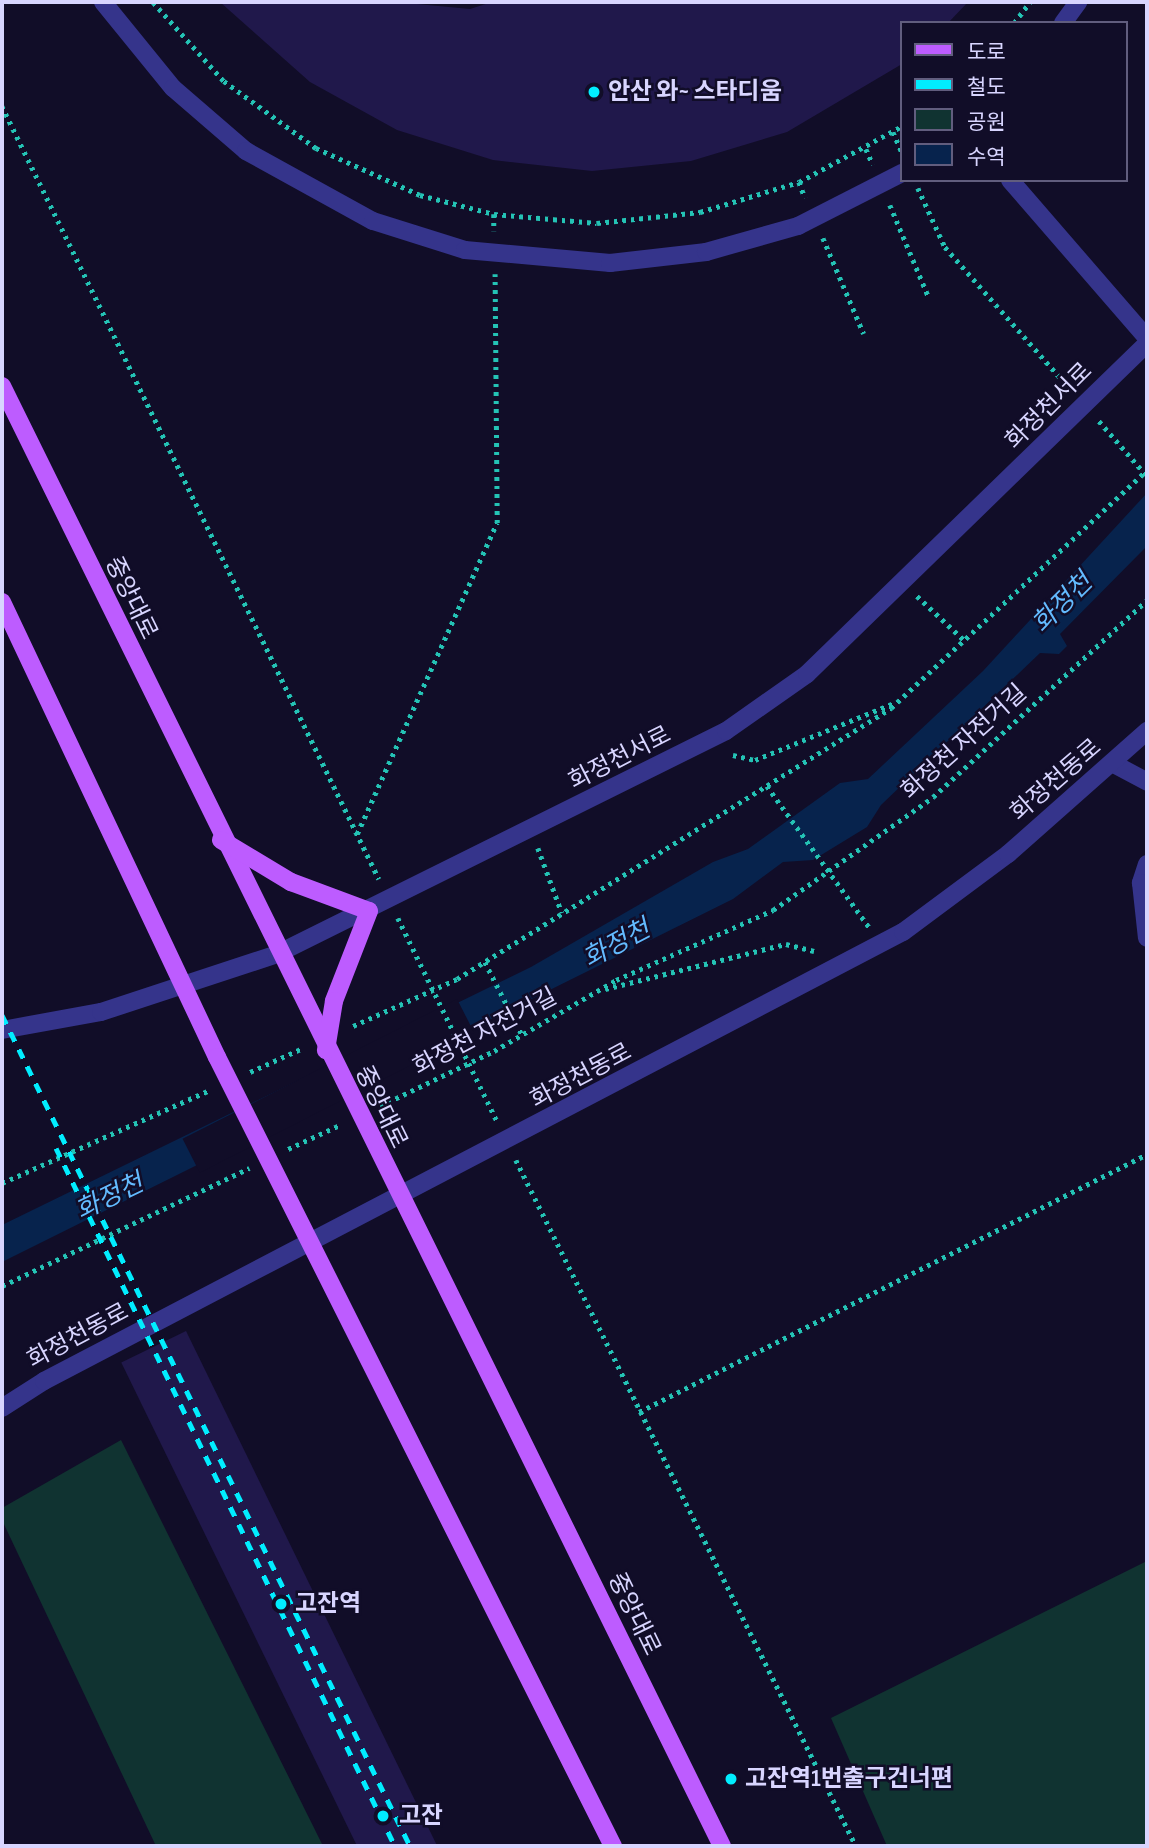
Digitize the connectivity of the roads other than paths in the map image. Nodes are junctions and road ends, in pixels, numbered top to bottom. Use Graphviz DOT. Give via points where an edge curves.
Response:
graph roads {
  1 [pos="103,2"];
  2 [pos="1077,2"];
  3 [pos="1064,21"];
  4 [pos="900,174"];
  5 [pos="1012,182"];
  6 [pos="1147,341"];
  7 [pos="2,386"];
  8 [pos="2,602"];
  9 [pos="1147,731"];
  10 [pos="1112,762"];
  11 [pos="1147,782"];
  12 [pos="221,840"];
  13 [pos="1147,864"];
  14 [pos="369,911"];
  15 [pos="1147,938"];
  16 [pos="277,954"];
  17 [pos="182,984"];
  18 [pos="2,1030"];
  19 [pos="322,1046"];
  20 [pos="400,1199"];
  21 [pos="314,1241"];
  22 [pos="2,1408"];
  23 [pos="613,1846"];
  24 [pos="722,1846"];
  1 -- 4 [label="street" via="173,88 246,151 362,216 465,250 597,263 706,252 799,226"];
  2 -- 3 [label="street"];
  5 -- 6 [label="street"];
  6 -- 14 [label="street, 화정천서로" via="807,674 698,746"];
  7 -- 12 [label="main road, 중앙대로"];
  8 -- 17 [label="main road"];
  9 -- 10 [label="street, 화정천동로"];
  10 -- 11 [label="street"];
  10 -- 20 [label="street, 화정천동로" via="1008,854 880,944"];
  12 -- 14 [label="main road" via="291,882"];
  12 -- 16 [label="main road, 중앙대로"];
  13 -- 15 [label="street" via="1140,883"];
  14 -- 16 [label="street, 화정천서로"];
  14 -- 19 [label="main road"];
  16 -- 17 [label="street, 화정천서로"];
  16 -- 19 [label="main road, 중앙대로"];
  17 -- 18 [label="street, 화정천서로" via="101,1012"];
  17 -- 21 [label="main road"];
  19 -- 20 [label="main road, 중앙대로"];
  20 -- 21 [label="street, 화정천동로"];
  20 -- 24 [label="main road, 중앙대로"];
  21 -- 22 [label="street, 화정천동로"];
  21 -- 23 [label="main road"];
}
